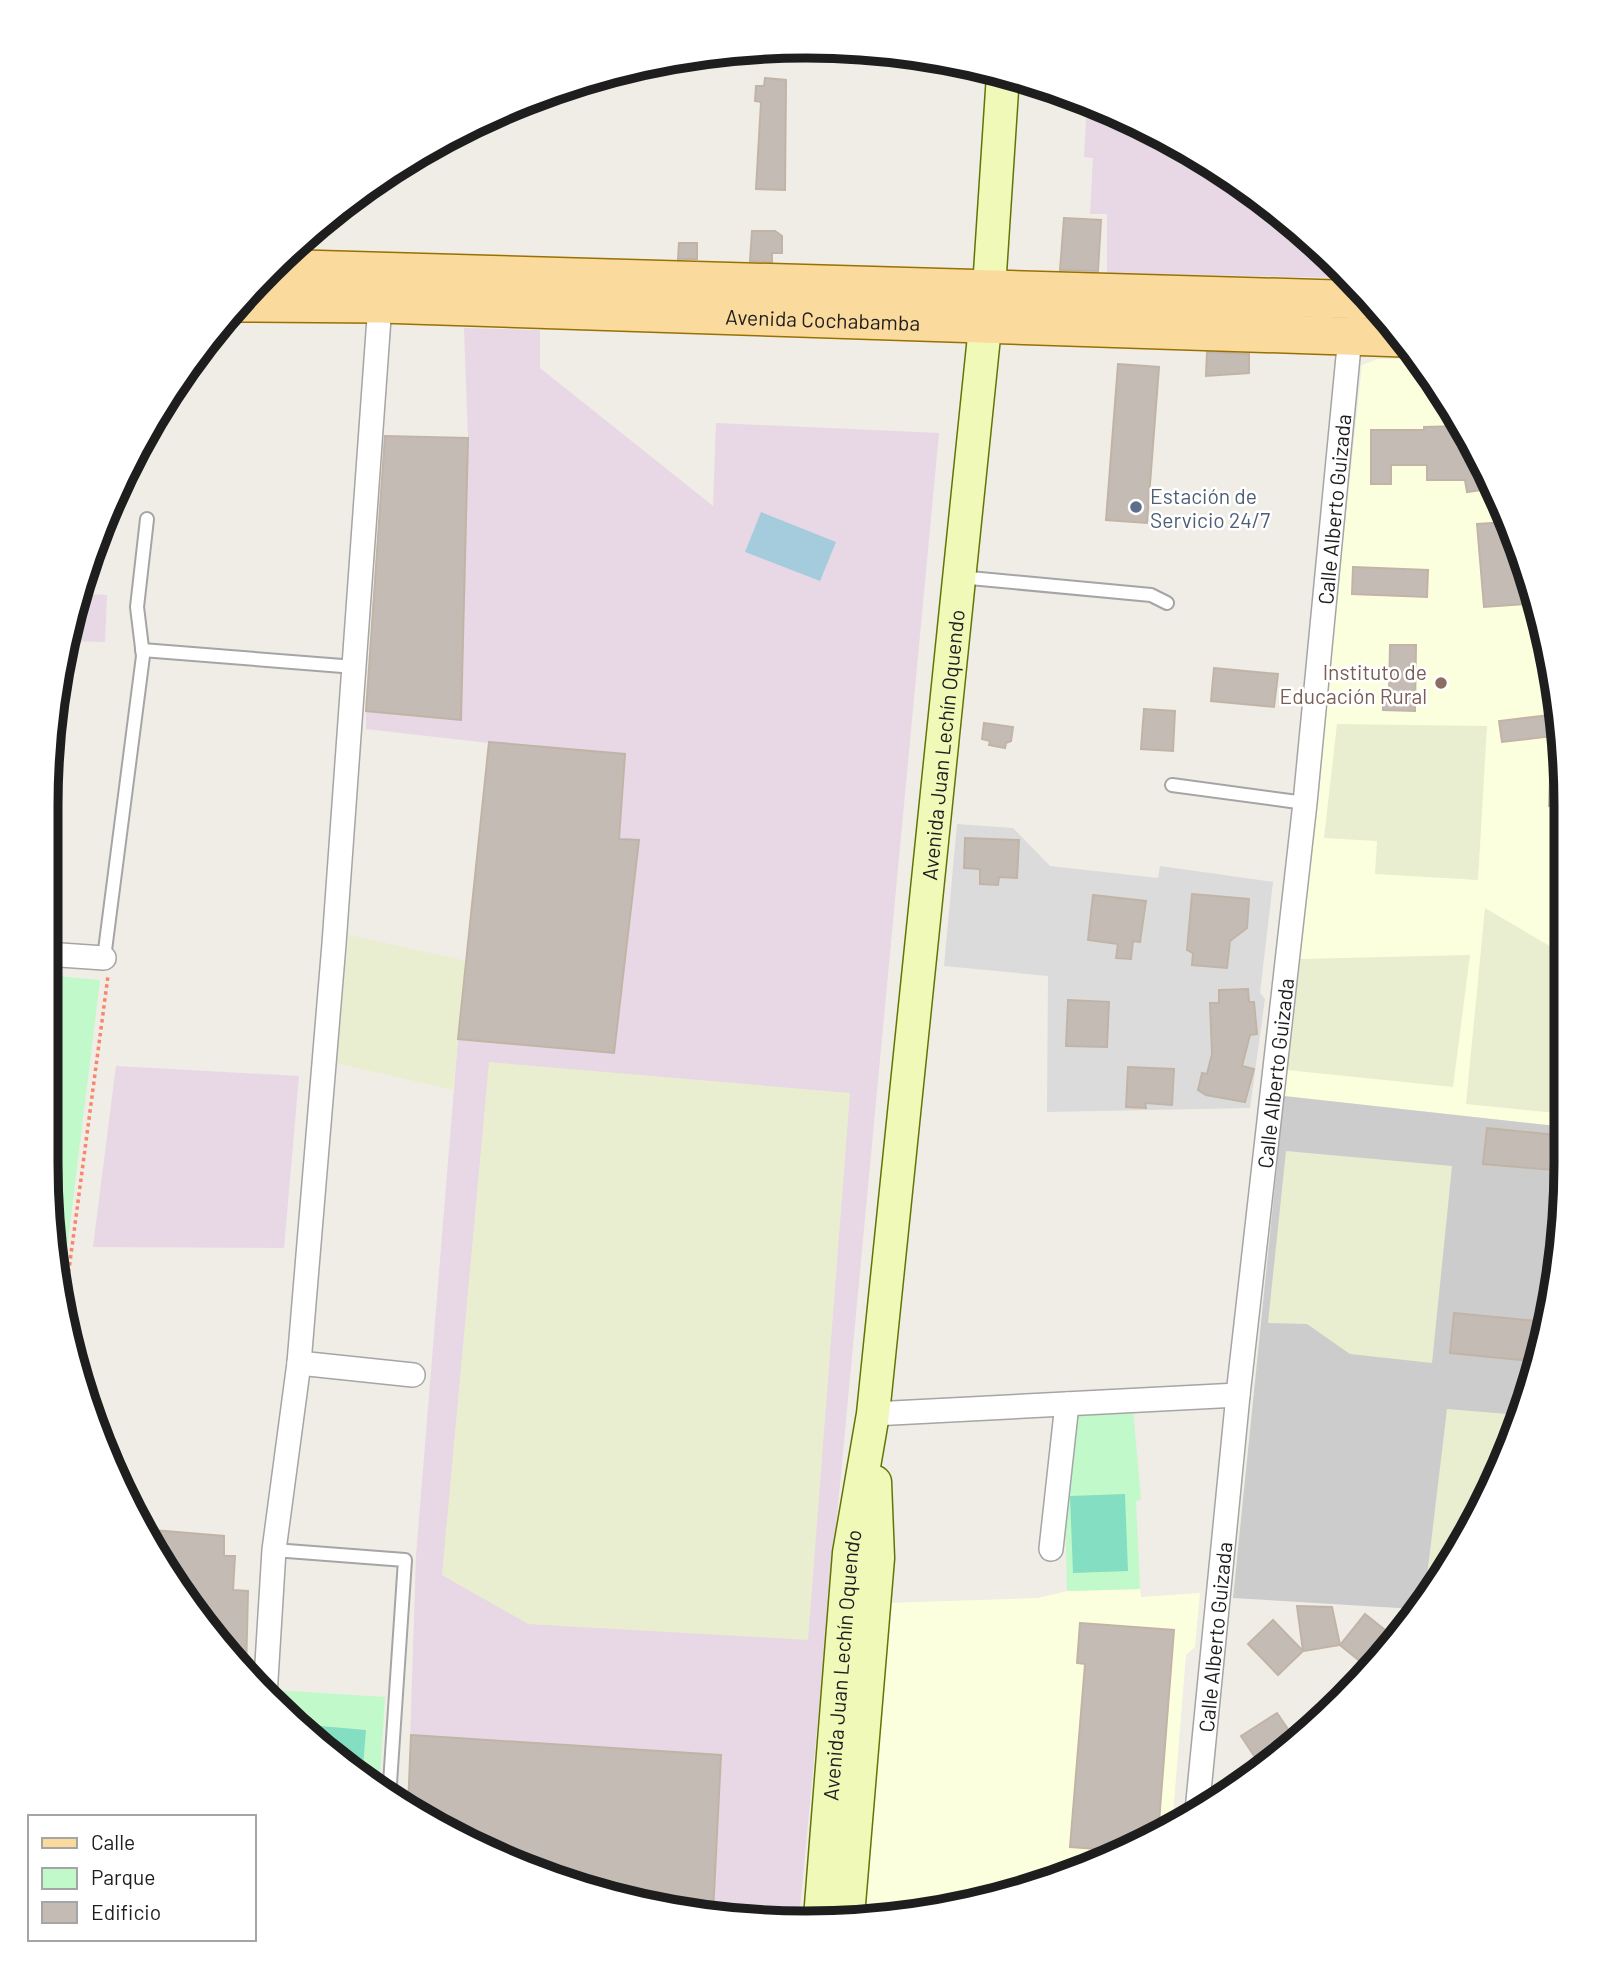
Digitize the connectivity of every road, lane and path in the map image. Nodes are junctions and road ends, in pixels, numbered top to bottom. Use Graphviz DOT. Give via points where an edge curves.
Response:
graph roads {
  1 [pos="1002,84"];
  2 [pos="285,270"];
  3 [pos="989,288"];
  4 [pos="537,293"];
  5 [pos="1356,300"];
  6 [pos="252,303"];
  7 [pos="380,304"];
  8 [pos="985,324"];
  9 [pos="1350,336"];
  10 [pos="1389,337"];
  11 [pos="147,519"];
  12 [pos="959,577"];
  13 [pos="1167,603"];
  14 [pos="142,650"];
  15 [pos="355,667"];
  16 [pos="1172,785"];
  17 [pos="1305,803"];
  18 [pos="58,955"];
  19 [pos="104,958"];
  20 [pos="67,1282"];
  21 [pos="299,1363"];
  22 [pos="413,1376"];
  23 [pos="1238,1395"];
  24 [pos="1067,1404"];
  25 [pos="873,1414"];
  26 [pos="1051,1549"];
  27 [pos="274,1550"];
  28 [pos="266,1680"];
  29 [pos="390,1785"];
  30 [pos="1198,1800"];
  31 [pos="848,1910"];
  32 [pos="821,1911"];
  1 -- 3 [label="street, Avenida Juan Lechín Oquendo"];
  2 -- 4 [label="main road, Avenida Cochabamba"];
  3 -- 4 [label="main road, Avenida Cochabamba"];
  3 -- 5 [label="main road, Avenida Cochabamba"];
  3 -- 8 [label="street, Avenida Juan Lechín Oquendo"];
  4 -- 7 [label="main road, Avenida Cochabamba"];
  4 -- 8 [label="main road, Avenida Cochabamba"];
  6 -- 7 [label="main road, Avenida Cochabamba"];
  7 -- 15 [label="street"];
  8 -- 9 [label="main road, Avenida Cochabamba"];
  8 -- 12 [label="street, Avenida Juan Lechín Oquendo"];
  9 -- 10 [label="main road, Avenida Cochabamba"];
  9 -- 17 [label="street, Calle Alberto Guizada"];
  11 -- 14 [label="lane" via="136,607"];
  12 -- 13 [label="lane" via="1151,595"];
  12 -- 25 [label="street, Avenida Juan Lechín Oquendo"];
  14 -- 15 [label="lane"];
  14 -- 19 [label="lane"];
  15 -- 21 [label="street"];
  16 -- 17 [label="lane"];
  17 -- 23 [label="street, Calle Alberto Guizada"];
  18 -- 19 [label="street"];
  19 -- 20 [label="path" via="108,980"];
  21 -- 22 [label="street"];
  21 -- 27 [label="street"];
  23 -- 24 [label="street"];
  23 -- 30 [label="street, Calle Alberto Guizada"];
  24 -- 25 [label="street"];
  24 -- 26 [label="street"];
  25 -- 31 [label="street, Avenida Juan Lechín Oquendo" via="878,1558"];
  25 -- 32 [label="street, Avenida Juan Lechín Oquendo" via="849,1553"];
  27 -- 28 [label="street"];
  27 -- 29 [label="lane" via="405,1560"];
}
